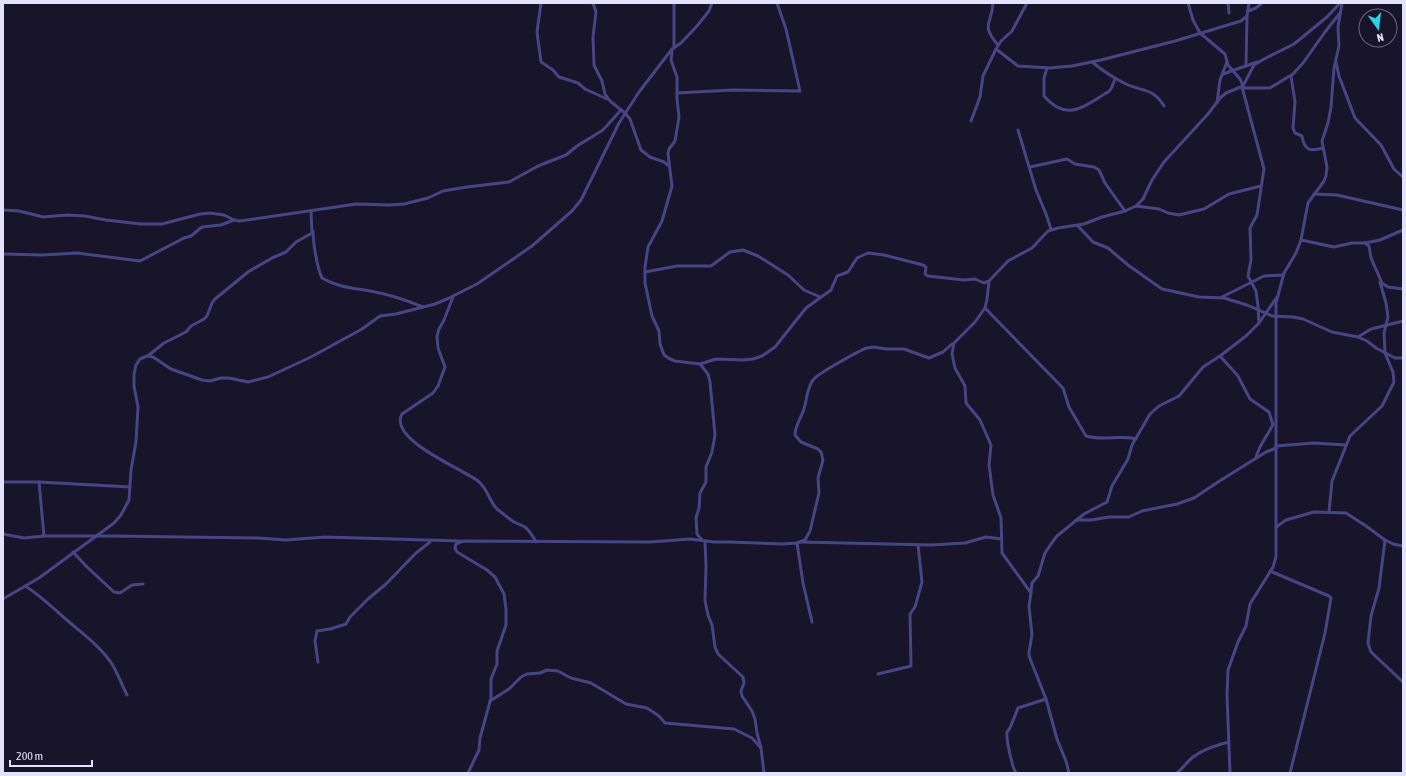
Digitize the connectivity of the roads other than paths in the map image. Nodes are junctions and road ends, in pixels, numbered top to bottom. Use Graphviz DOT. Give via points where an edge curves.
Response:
graph roads {
  1 [pos="541,3"];
  2 [pos="594,3"];
  3 [pos="674,3"];
  4 [pos="712,3"];
  5 [pos="777,3"];
  6 [pos="993,3"];
  7 [pos="1027,3"];
  8 [pos="1188,3"];
  9 [pos="1228,3"];
  10 [pos="1249,3"];
  11 [pos="1262,3"];
  12 [pos="1341,3"];
  13 [pos="1248,11"];
  14 [pos="1229,13"];
  15 [pos="1340,13"];
  16 [pos="1247,16"];
  17 [pos="1200,33"];
  18 [pos="998,45"];
  19 [pos="673,49"];
  20 [pos="996,49"];
  21 [pos="1264,59"];
  22 [pos="1336,59"];
  23 [pos="1092,62"];
  24 [pos="1227,62"];
  25 [pos="1246,66"];
  26 [pos="1047,68"];
  27 [pos="1232,70"];
  28 [pos="1223,74"];
  29 [pos="1291,76"];
  30 [pos="1115,79"];
  31 [pos="1242,87"];
  32 [pos="677,93"];
  33 [pos="609,100"];
  34 [pos="1216,103"];
  35 [pos="1164,106"];
  36 [pos="621,110"];
  37 [pos="625,113"];
  38 [pos="971,121"];
  39 [pos="1018,130"];
  40 [pos="1323,148"];
  41 [pos="1030,167"];
  42 [pos="670,168"];
  43 [pos="1403,177"];
  44 [pos="1261,186"];
  45 [pos="1314,194"];
  46 [pos="1136,206"];
  47 [pos="3,210"];
  48 [pos="1403,210"];
  49 [pos="311,211"];
  50 [pos="1125,211"];
  51 [pos="234,220"];
  52 [pos="1078,226"];
  53 [pos="1051,229"];
  54 [pos="1403,230"];
  55 [pos="313,231"];
  56 [pos="1301,240"];
  57 [pos="1365,242"];
  58 [pos="3,254"];
  59 [pos="645,272"];
  60 [pos="1283,275"];
  61 [pos="989,281"];
  62 [pos="1252,282"];
  63 [pos="1380,282"];
  64 [pos="1403,289"];
  65 [pos="453,296"];
  66 [pos="1277,297"];
  67 [pos="820,298"];
  68 [pos="1220,298"];
  69 [pos="423,307"];
  70 [pos="985,308"];
  71 [pos="1259,311"];
  72 [pos="1265,313"];
  73 [pos="1276,316"];
  74 [pos="1403,321"];
  75 [pos="1259,323"];
  76 [pos="1385,325"];
  77 [pos="1358,337"];
  78 [pos="954,343"];
  79 [pos="1385,353"];
  80 [pos="147,356"];
  81 [pos="1220,356"];
  82 [pos="1403,358"];
  83 [pos="700,364"];
  84 [pos="1275,421"];
  85 [pos="1273,426"];
  86 [pos="1136,439"];
  87 [pos="1346,445"];
  88 [pos="1276,447"];
  89 [pos="1256,458"];
  90 [pos="3,482"];
  91 [pos="39,482"];
  92 [pos="130,487"];
  93 [pos="1329,512"];
  94 [pos="1076,520"];
  95 [pos="1286,520"];
  96 [pos="1276,521"];
  97 [pos="1276,527"];
  98 [pos="3,534"];
  99 [pos="44,536"];
  100 [pos="96,536"];
  101 [pos="1002,539"];
  102 [pos="1385,540"];
  103 [pos="432,541"];
  104 [pos="462,541"];
  105 [pos="536,542"];
  106 [pos="704,542"];
  107 [pos="798,543"];
  108 [pos="918,545"];
  109 [pos="1403,546"];
  110 [pos="73,552"];
  111 [pos="1270,571"];
  112 [pos="143,584"];
  113 [pos="24,586"];
  114 [pos="1031,593"];
  115 [pos="3,599"];
  116 [pos="812,622"];
  117 [pos="318,662"];
  118 [pos="878,674"];
  119 [pos="1403,682"];
  120 [pos="127,695"];
  121 [pos="1046,699"];
  122 [pos="490,701"];
  123 [pos="1229,742"];
  124 [pos="761,748"];
  125 [pos="468,773"];
  126 [pos="764,773"];
  127 [pos="1016,773"];
  128 [pos="1069,773"];
  129 [pos="1177,773"];
  130 [pos="1230,773"];
  131 [pos="1290,773"];
  1 -- 33 [label="street" via="538,32 541,62 559,77 578,83"];
  2 -- 33 [label="street" via="594,65"];
  3 -- 19 [label="street"];
  4 -- 19 [label="street" via="694,30"];
  5 -- 32 [label="street" via="786,29 800,91 733,90"];
  6 -- 18 [label="street" via="988,28"];
  7 -- 18 [label="street" via="1012,31"];
  8 -- 17 [label="street"];
  9 -- 14 [label="street"];
  10 -- 13 [label="street"];
  11 -- 13 [label="street"];
  12 -- 15 [label="street"];
  12 -- 21 [label="street" via="1327,18 1294,44"];
  13 -- 16 [label="street"];
  15 -- 22 [label="street"];
  15 -- 29 [label="street" via="1304,63"];
  16 -- 17 [label="street" via="1241,21"];
  16 -- 25 [label="street"];
  17 -- 23 [label="street"];
  17 -- 24 [label="street" via="1224,53"];
  18 -- 20 [label="street"];
  19 -- 32 [label="street" via="671,58 677,74"];
  19 -- 37 [label="street"];
  20 -- 26 [label="street" via="1018,66"];
  20 -- 38 [label="street" via="983,76 980,97"];
  21 -- 25 [label="street"];
  21 -- 31 [label="street" via="1252,67"];
  22 -- 40 [label="street" via="1331,107 1322,141"];
  22 -- 43 [label="street" via="1339,76 1355,118 1381,146 1394,169"];
  23 -- 26 [label="street"];
  23 -- 30 [label="street"];
  24 -- 27 [label="street"];
  24 -- 28 [label="street"];
  25 -- 27 [label="street"];
  26 -- 30 [label="street" via="1044,96 1055,106 1069,110 1080,109 1108,92"];
  27 -- 28 [label="street"];
  27 -- 31 [label="street" via="1240,79"];
  28 -- 34 [label="street"];
  29 -- 31 [label="street" via="1270,88"];
  29 -- 40 [label="street" via="1295,102 1295,133 1302,136 1308,149"];
  30 -- 35 [label="street" via="1151,93 1158,97"];
  31 -- 34 [label="street" via="1223,95"];
  31 -- 44 [label="street" via="1263,164"];
  32 -- 42 [label="street" via="679,122 675,141 668,151"];
  33 -- 36 [label="street"];
  34 -- 46 [label="street" via="1164,162 1143,199"];
  36 -- 37 [label="street"];
  36 -- 49 [label="street" via="603,130 566,155 538,166 509,182 443,191 404,204 363,204"];
  37 -- 42 [label="street" via="630,119 641,150"];
  37 -- 65 [label="street" via="584,195 572,211 525,251 482,281"];
  39 -- 41 [label="street"];
  40 -- 45 [label="street" via="1326,176"];
  41 -- 50 [label="street" via="1067,159 1075,164 1094,167 1099,170"];
  41 -- 53 [label="street"];
  42 -- 59 [label="street" via="672,186 662,221 649,243"];
  44 -- 46 [label="street" via="1230,194 1204,209 1179,215"];
  44 -- 62 [label="street" via="1257,215 1250,228 1251,260 1248,273"];
  45 -- 48 [label="street" via="1337,195"];
  45 -- 56 [label="street" via="1307,208"];
  46 -- 50 [label="street"];
  47 -- 51 [label="street" via="43,217 85,216 141,224 159,224 210,213"];
  49 -- 51 [label="street" via="253,220"];
  49 -- 55 [label="street"];
  50 -- 52 [label="street"];
  51 -- 58 [label="street" via="221,225 202,227 191,236 140,261 77,253"];
  52 -- 53 [label="street"];
  52 -- 68 [label="street" via="1093,242 1108,248 1131,268 1162,289 1199,297"];
  53 -- 61 [label="street" via="1032,248 1008,262"];
  54 -- 57 [label="street" via="1380,240"];
  55 -- 69 [label="street" via="322,278 334,284 382,294"];
  55 -- 80 [label="street" via="286,252 248,272 215,299 204,319"];
  56 -- 57 [label="street" via="1329,247"];
  56 -- 60 [label="street"];
  57 -- 64 [label="street" via="1369,246 1371,258 1382,283 1388,287"];
  59 -- 67 [label="street" via="677,266 711,266 730,252 743,250 758,256 788,275 804,290"];
  59 -- 83 [label="street" via="645,283 664,355 675,361"];
  60 -- 62 [label="street" via="1264,276"];
  60 -- 66 [label="street"];
  61 -- 67 [label="street" via="984,283 974,279 930,276 925,274 926,267 923,265 868,253 857,258 848,272 837,276 831,290"];
  61 -- 70 [label="street"];
  62 -- 68 [label="street"];
  62 -- 71 [label="street"];
  63 -- 76 [label="street" via="1388,317"];
  65 -- 69 [label="street"];
  65 -- 105 [label="street" via="437,336 444,367 439,383 433,393 402,414 400,423 414,443 479,482 497,508 525,528"];
  66 -- 72 [label="street"];
  66 -- 73 [label="street"];
  67 -- 83 [label="street" via="806,308 775,347 762,356 743,360 716,359"];
  68 -- 71 [label="street"];
  69 -- 80 [label="street" via="380,316 311,357 268,377 253,381 225,378 202,380 171,369 154,357"];
  70 -- 78 [label="street"];
  70 -- 86 [label="street" via="1063,388 1086,436"];
  71 -- 72 [label="street"];
  71 -- 75 [label="street"];
  72 -- 73 [label="street"];
  72 -- 75 [label="street"];
  73 -- 77 [label="street" via="1303,319 1332,332"];
  73 -- 84 [label="street"];
  74 -- 76 [label="street"];
  75 -- 81 [label="street"];
  76 -- 77 [label="street" via="1371,329"];
  76 -- 79 [label="street"];
  77 -- 79 [label="street"];
  78 -- 101 [label="street" via="954,363 965,386 966,403 980,420 991,445 990,471 993,495 1002,518"];
  78 -- 107 [label="street" via="943,352 929,358 909,350 867,348 814,379 795,435 801,442 818,449 823,460 812,525 808,535"];
  79 -- 82 [label="street" via="1395,358"];
  79 -- 87 [label="street" via="1393,372 1393,385 1382,406 1353,432"];
  80 -- 92 [label="street" via="138,362 134,374 138,407"];
  81 -- 85 [label="street" via="1238,376 1250,399 1268,411"];
  81 -- 86 [label="street" via="1201,368 1179,396 1153,410"];
  83 -- 106 [label="street" via="708,374 710,382 715,435 696,518 697,534"];
  84 -- 85 [label="street"];
  84 -- 88 [label="street"];
  85 -- 89 [label="street" via="1260,446"];
  86 -- 94 [label="street" via="1128,460 1112,486 1107,502"];
  87 -- 88 [label="street" via="1314,443"];
  87 -- 93 [label="street" via="1332,481"];
  88 -- 89 [label="street"];
  88 -- 96 [label="street"];
  89 -- 94 [label="street" via="1190,500 1142,511 1129,517"];
  90 -- 91 [label="street"];
  91 -- 92 [label="street"];
  91 -- 99 [label="street"];
  92 -- 100 [label="street" via="128,503 121,515"];
  93 -- 95 [label="street" via="1314,512"];
  93 -- 102 [label="street" via="1346,513"];
  94 -- 114 [label="street" via="1057,536 1048,548 1038,576 1032,583"];
  95 -- 96 [label="street"];
  95 -- 97 [label="street"];
  96 -- 97 [label="street"];
  97 -- 111 [label="street" via="1276,558"];
  98 -- 99 [label="street" via="24,538"];
  99 -- 100 [label="street"];
  100 -- 103 [label="street" via="286,540 326,537"];
  100 -- 110 [label="street"];
  101 -- 108 [label="street" via="986,537 965,543"];
  101 -- 114 [label="street" via="1003,555"];
  102 -- 109 [label="street"];
  102 -- 119 [label="street" via="1368,643 1371,652"];
  103 -- 104 [label="street"];
  103 -- 117 [label="street" via="368,598 347,623 317,631 315,643"];
  104 -- 105 [label="street"];
  104 -- 122 [label="street" via="456,544 457,552 492,574 502,588 506,600 506,622 497,648 497,664 491,679"];
  105 -- 106 [label="street" via="650,542 690,539"];
  106 -- 107 [label="street"];
  106 -- 124 [label="street" via="705,601 715,647 718,654 743,677 742,696 754,715"];
  107 -- 108 [label="street"];
  107 -- 116 [label="street" via="803,584"];
  108 -- 118 [label="street" via="923,580 910,614 911,666"];
  110 -- 112 [label="street" via="114,592 120,593 132,585"];
  110 -- 113 [label="street"];
  111 -- 123 [label="street" via="1250,604 1245,628 1228,670"];
  111 -- 131 [label="street" via="1331,598 1325,633"];
  113 -- 115 [label="street"];
  113 -- 120 [label="street" via="94,644 112,665"];
  114 -- 121 [label="street" via="1029,606 1032,635 1029,655"];
  121 -- 127 [label="street" via="1018,708 1007,732 1007,743"];
  121 -- 128 [label="street"];
  122 -- 124 [label="street" via="509,689 521,677 547,670 591,684 626,704 647,708 665,723 734,729 752,738"];
  122 -- 125 [label="street" via="479,750"];
  123 -- 129 [label="street" via="1202,751"];
  123 -- 130 [label="street"];
  124 -- 126 [label="street"];
}
